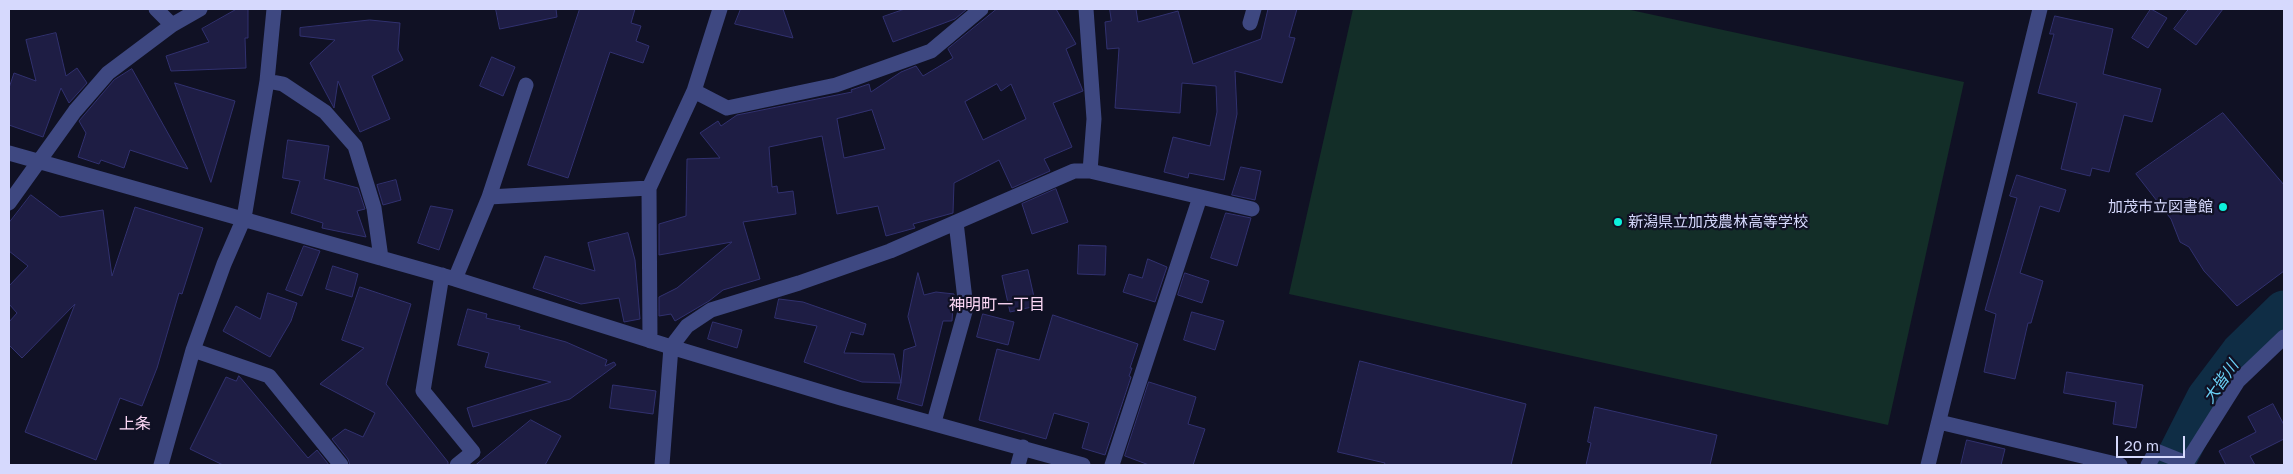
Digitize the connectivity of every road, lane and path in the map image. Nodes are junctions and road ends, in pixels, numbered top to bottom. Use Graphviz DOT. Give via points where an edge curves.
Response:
graph roads {
  1 [pos="156,9"];
  2 [pos="200,9"];
  3 [pos="274,9"];
  4 [pos="720,9"];
  5 [pos="981,9"];
  6 [pos="1086,9"];
  7 [pos="2040,9"];
  8 [pos="172,26"];
  9 [pos="267,81"];
  10 [pos="526,85"];
  11 [pos="694,91"];
  12 [pos="9,152"];
  13 [pos="39,161"];
  14 [pos="1090,171"];
  15 [pos="648,188"];
  16 [pos="489,197"];
  17 [pos="1200,197"];
  18 [pos="9,203"];
  19 [pos="1252,209"];
  20 [pos="244,218"];
  21 [pos="956,222"];
  22 [pos="381,258"];
  23 [pos="448,277"];
  24 [pos="2284,337"];
  25 [pos="650,341"];
  26 [pos="671,347"];
  27 [pos="193,350"];
  28 [pos="934,422"];
  29 [pos="1938,422"];
  30 [pos="1023,448"];
  31 [pos="2185,464"];
  32 [pos="161,465"];
  33 [pos="341,465"];
  34 [pos="457,465"];
  35 [pos="662,465"];
  36 [pos="1018,465"];
  37 [pos="1083,465"];
  38 [pos="1112,465"];
  39 [pos="1928,465"];
  40 [pos="2120,465"];
  41 [pos="2148,465"];
  1 -- 8 [label="street"];
  2 -- 8 [label="street"];
  3 -- 9 [label="street"];
  4 -- 11 [label="street"];
  5 -- 11 [label="street" via="931,51 836,85 727,108"];
  6 -- 14 [label="street" via="1094,118"];
  7 -- 29 [label="street"];
  8 -- 13 [label="street" via="108,74 75,111"];
  9 -- 20 [label="street"];
  9 -- 22 [label="street" via="283,84 326,112 355,146 374,208"];
  10 -- 16 [label="street"];
  11 -- 15 [label="street"];
  12 -- 13 [label="street"];
  13 -- 18 [label="street"];
  13 -- 20 [label="street"];
  14 -- 17 [label="street"];
  14 -- 21 [label="street" via="1074,171"];
  15 -- 16 [label="street"];
  15 -- 25 [label="street"];
  16 -- 23 [label="street"];
  17 -- 19 [label="street"];
  17 -- 38 [label="street"];
  20 -- 22 [label="street"];
  20 -- 27 [label="street"];
  21 -- 26 [label="street" via="890,251 711,310 687,326"];
  21 -- 28 [label="street" via="966,308"];
  22 -- 23 [label="street"];
  23 -- 25 [label="street"];
  23 -- 34 [label="street" via="423,390 473,452"];
  24 -- 31 [label="street" via="2238,381"];
  25 -- 26 [label="street"];
  26 -- 28 [label="street"];
  26 -- 35 [label="street"];
  27 -- 32 [label="street"];
  27 -- 33 [label="street" via="269,376"];
  28 -- 30 [label="street"];
  29 -- 39 [label="street"];
  29 -- 40 [label="street"];
  30 -- 36 [label="street"];
  30 -- 37 [label="street"];
  31 -- 41 [label="street" via="2156,452"];
}
